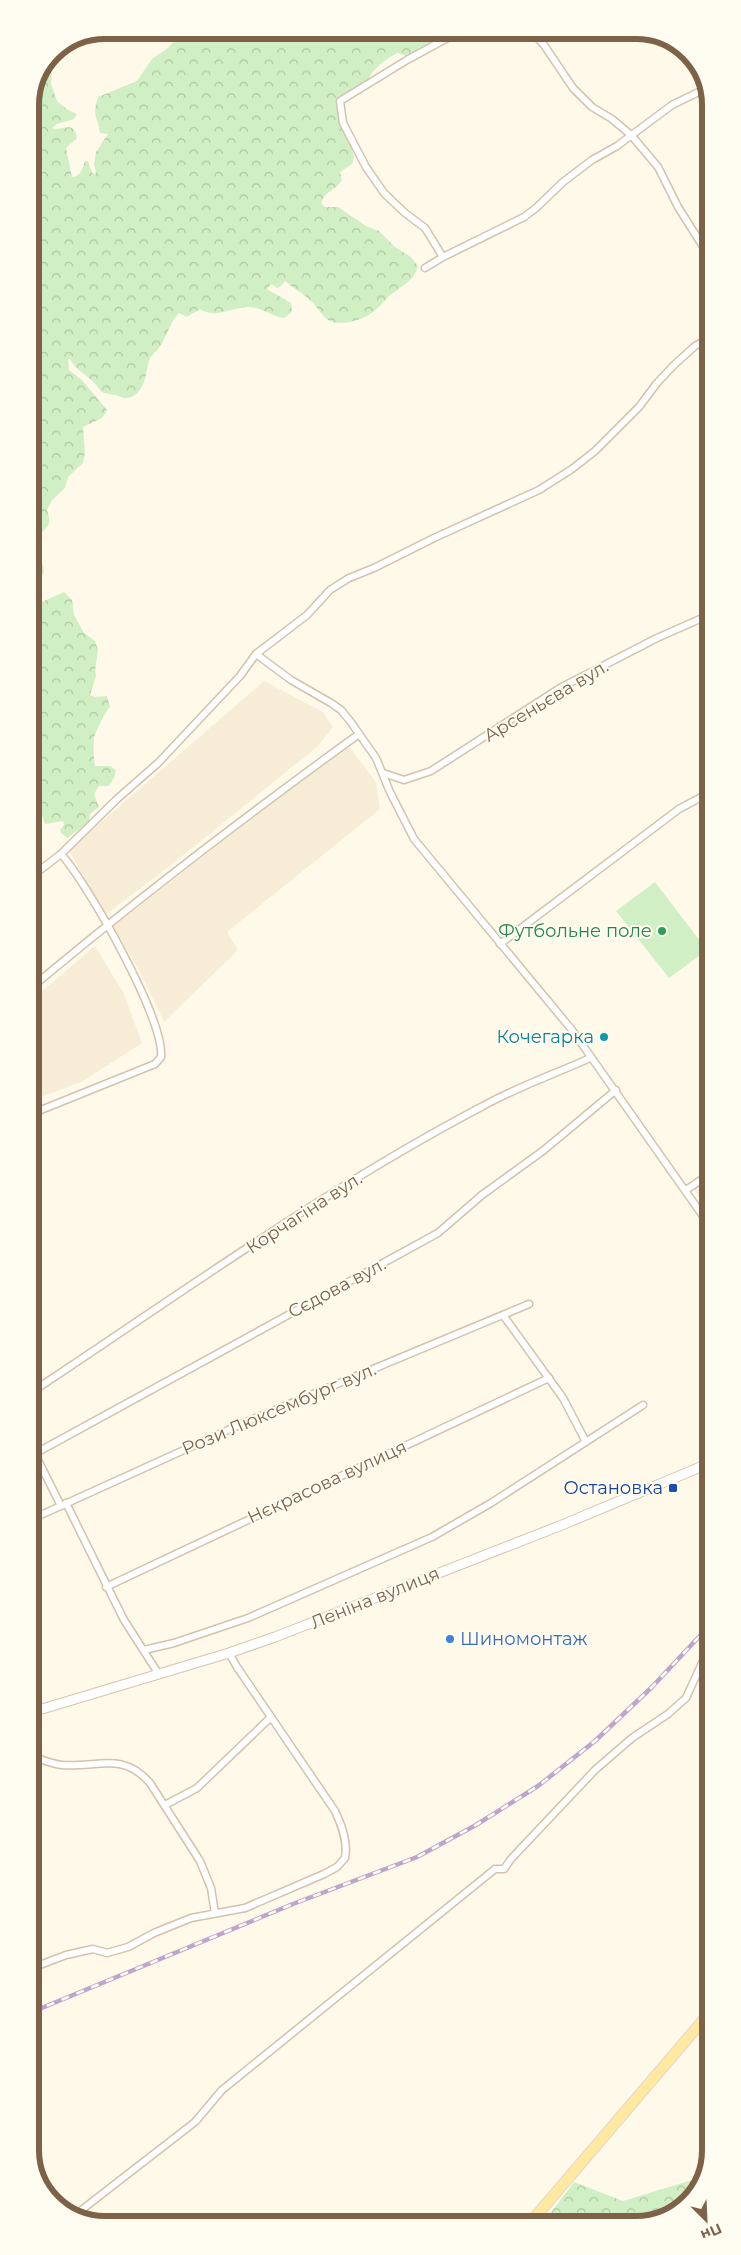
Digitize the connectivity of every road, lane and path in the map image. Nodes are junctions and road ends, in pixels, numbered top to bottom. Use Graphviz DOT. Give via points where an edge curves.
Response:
graph roads {
  1 [pos="446,39"];
  2 [pos="538,39"];
  3 [pos="701,91"];
  4 [pos="631,135"];
  5 [pos="702,245"];
  6 [pos="443,257"];
  7 [pos="425,268"];
  8 [pos="702,342"];
  9 [pos="702,618"];
  10 [pos="256,654"];
  11 [pos="359,734"];
  12 [pos="383,773"];
  13 [pos="702,797"];
  14 [pos="61,854"];
  15 [pos="39,871"];
  16 [pos="106,925"];
  17 [pos="500,944"];
  18 [pos="39,981"];
  19 [pos="590,1058"];
  20 [pos="616,1090"];
  21 [pos="39,1111"];
  22 [pos="702,1179"];
  23 [pos="686,1190"];
  24 [pos="702,1214"];
  25 [pos="529,1304"];
  26 [pos="503,1315"];
  27 [pos="549,1378"];
  28 [pos="39,1387"];
  29 [pos="643,1405"];
  30 [pos="586,1442"];
  31 [pos="39,1447"];
  32 [pos="39,1459"];
  33 [pos="702,1466"];
  34 [pos="64,1505"];
  35 [pos="39,1516"];
  36 [pos="106,1587"];
  37 [pos="144,1650"];
  38 [pos="230,1653"];
  39 [pos="702,1664"];
  40 [pos="158,1673"];
  41 [pos="39,1710"];
  42 [pos="272,1717"];
  43 [pos="39,1758"];
  44 [pos="165,1805"];
  45 [pos="215,1913"];
  46 [pos="39,1965"];
  47 [pos="702,2022"];
  48 [pos="80,2211"];
  49 [pos="536,2216"];
  1 -- 6 [label="street" via="340,101 343,123 366,167 384,193 425,228"];
  2 -- 4 [label="street" via="592,107 612,118"];
  3 -- 4 [label="street" via="672,105"];
  4 -- 5 [label="street" via="658,167 682,215"];
  4 -- 6 [label="street" via="584,166 524,217"];
  6 -- 7 [label="street"];
  8 -- 10 [label="street" via="675,364 639,407 595,451 572,469 539,490 349,578 330,590 308,615"];
  9 -- 12 [label="street, Арсеньєва вул." via="560,688 431,771 404,780"];
  10 -- 11 [label="street" via="341,710"];
  10 -- 14 [label="street" via="240,676 158,763"];
  11 -- 12 [label="street"];
  11 -- 16 [label="street" via="240,820"];
  12 -- 17 [label="street" via="414,839"];
  13 -- 17 [label="street" via="679,809"];
  14 -- 15 [label="street"];
  14 -- 16 [label="street" via="90,895"];
  16 -- 18 [label="street"];
  16 -- 21 [label="street" via="144,997 160,1040 161,1057 154,1064"];
  17 -- 19 [label="street" via="550,1000"];
  19 -- 20 [label="street"];
  19 -- 28 [label="street, Корчагіна вул." via="484,1105 415,1143 334,1192"];
  20 -- 23 [label="street"];
  20 -- 31 [label="street, Сєдова вул." via="438,1233"];
  22 -- 23 [label="street"];
  23 -- 24 [label="street"];
  25 -- 26 [label="street, Рози Люксембург вул."];
  26 -- 27 [label="street"];
  26 -- 34 [label="street, Рози Люксембург вул." via="239,1425"];
  27 -- 30 [label="street"];
  27 -- 36 [label="street, Нєкрасова вулиця"];
  29 -- 30 [label="street"];
  30 -- 37 [label="street" via="463,1521 432,1537 248,1618"];
  32 -- 34 [label="street"];
  33 -- 38 [label="main road, Леніна вулиця" via="319,1621"];
  34 -- 35 [label="street, Рози Люксембург вул."];
  34 -- 36 [label="street"];
  36 -- 37 [label="street"];
  37 -- 40 [label="street"];
  38 -- 40 [label="main road, Леніна вулиця"];
  38 -- 42 [label="street"];
  39 -- 48 [label="street" via="686,1698 595,1770 504,1869 495,1869 406,1940 222,2090 195,2122"];
  40 -- 41 [label="main road, Леніна вулиця"];
  42 -- 44 [label="street" via="197,1788"];
  42 -- 45 [label="street" via="336,1812 346,1850 344,1858 337,1867 306,1883 245,1908"];
  43 -- 44 [label="street" via="63,1765 98,1762 125,1766 143,1775"];
  44 -- 45 [label="street" via="205,1873"];
  45 -- 46 [label="street" via="167,1927 128,1947 107,1953 93,1949"];
  47 -- 49 [label="main road"];
}
